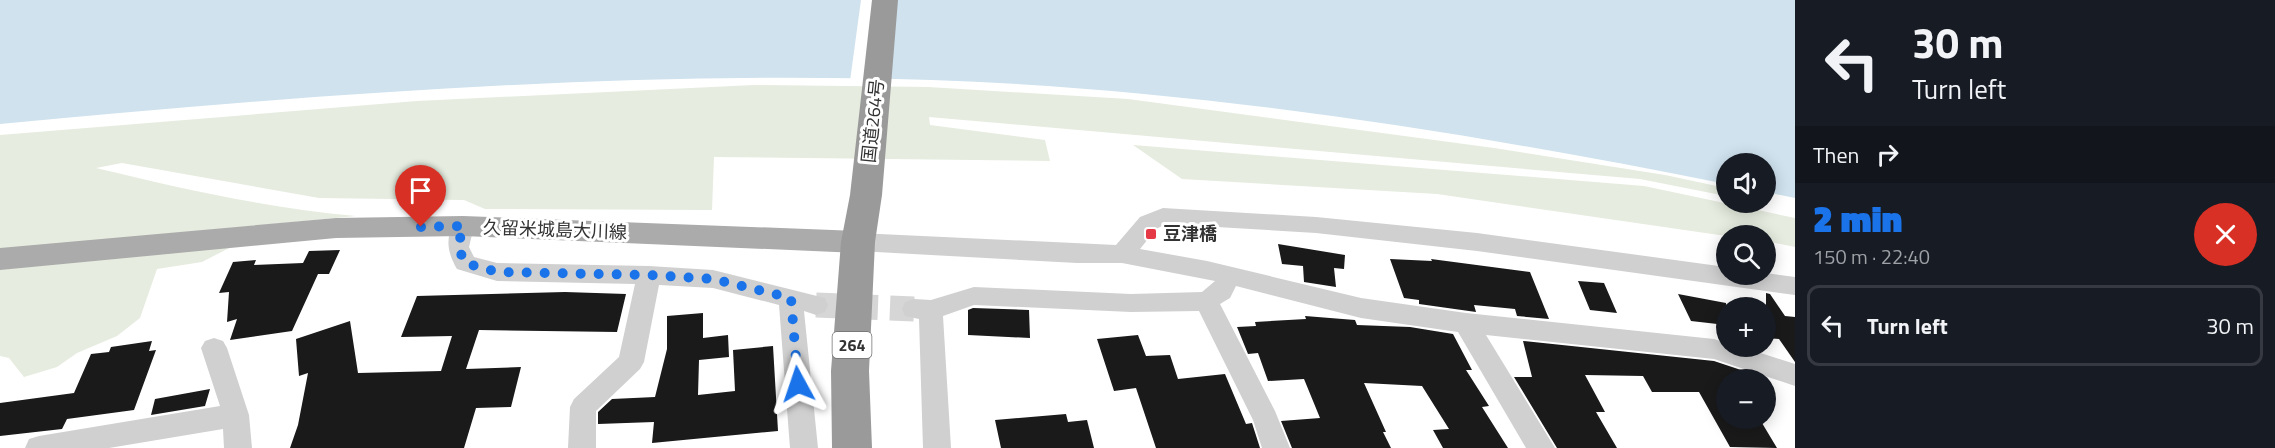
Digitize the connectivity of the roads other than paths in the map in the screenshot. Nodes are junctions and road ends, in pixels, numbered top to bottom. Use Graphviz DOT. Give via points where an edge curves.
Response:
graph roads {
  1 [pos="885,0"];
  2 [pos="463,226"];
  3 [pos="858,242"];
  4 [pos="1122,254"];
  5 [pos="0,259"];
  6 [pos="649,275"];
  7 [pos="1230,276"];
  8 [pos="1795,286"];
  9 [pos="791,298"];
  10 [pos="1206,301"];
  11 [pos="816,305"];
  12 [pos="1466,322"];
  13 [pos="214,348"];
  14 [pos="1795,375"];
  15 [pos="236,416"];
  16 [pos="39,448"];
  17 [pos="238,448"];
  18 [pos="582,448"];
  19 [pos="804,448"];
  20 [pos="852,448"];
  21 [pos="937,448"];
  22 [pos="1276,448"];
  23 [pos="1541,448"];
  1 -- 3 [label="highway, 国道264号 / 264"];
  2 -- 3 [label="main road, 久留米城島大川線"];
  2 -- 5 [label="main road, 久留米城島大川線" via="317,230"];
  2 -- 6 [label="street" via="458,247 465,263 497,272"];
  3 -- 4 [label="street"];
  3 -- 20 [label="highway, 264" via="850,371"];
  4 -- 7 [label="street"];
  4 -- 8 [label="street" via="1148,223 1163,216 1316,225 1466,241"];
  6 -- 9 [label="street" via="713,279"];
  6 -- 18 [label="street" via="631,362 583,407"];
  7 -- 10 [label="street" via="1222,291"];
  7 -- 12 [label="street" via="1361,308"];
  9 -- 11 [label="street"];
  9 -- 19 [label="street"];
  10 -- 21 [label="street" via="1131,303 974,296 922,310"];
  10 -- 22 [label="street" via="1266,419"];
  12 -- 14 [label="street" via="1714,349"];
  12 -- 23 [label="street"];
  13 -- 15 [label="street"];
  15 -- 16 [label="street"];
  15 -- 17 [label="street"];
}
